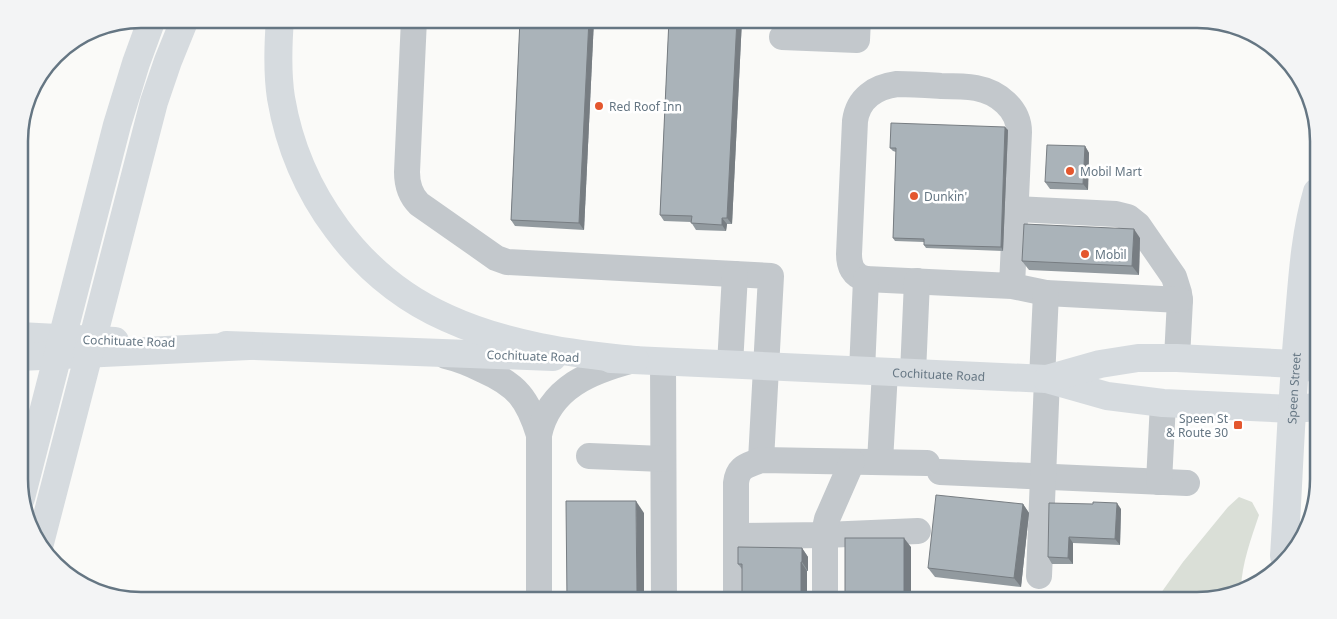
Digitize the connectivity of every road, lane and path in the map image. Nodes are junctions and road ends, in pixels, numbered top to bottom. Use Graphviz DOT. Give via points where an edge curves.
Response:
graph roads {
  1 [pos="149,28"];
  2 [pos="181,28"];
  3 [pos="280,28"];
  4 [pos="414,28"];
  5 [pos="858,28"];
  6 [pos="782,37"];
  7 [pos="1015,209"];
  8 [pos="1310,221"];
  9 [pos="734,274"];
  10 [pos="866,279"];
  11 [pos="917,281"];
  12 [pos="1012,286"];
  13 [pos="1046,293"];
  14 [pos="1180,300"];
  15 [pos="28,336"];
  16 [pos="249,346"];
  17 [pos="428,353"];
  18 [pos="28,357"];
  19 [pos="1177,358"];
  20 [pos="635,360"];
  21 [pos="663,361"];
  22 [pos="730,364"];
  23 [pos="767,366"];
  24 [pos="1306,367"];
  25 [pos="874,371"];
  26 [pos="913,373"];
  27 [pos="1045,379"];
  28 [pos="1163,403"];
  29 [pos="1305,408"];
  30 [pos="538,435"];
  31 [pos="589,456"];
  32 [pos="663,459"];
  33 [pos="761,460"];
  34 [pos="852,462"];
  35 [pos="880,462"];
  36 [pos="28,470"];
  37 [pos="1043,477"];
  38 [pos="1159,482"];
  39 [pos="1187,483"];
  40 [pos="918,531"];
  41 [pos="42,534"];
  42 [pos="825,535"];
  43 [pos="736,536"];
  44 [pos="1285,548"];
  45 [pos="1039,576"];
  46 [pos="736,591"];
  47 [pos="825,591"];
  48 [pos="539,592"];
  49 [pos="664,592"];
  1 -- 36 [label="main road" via="117,126"];
  2 -- 41 [label="main road" via="154,102"];
  3 -- 20 [label="main road" via="279,83 292,143 320,204 368,265 396,289 463,325 542,347"];
  4 -- 9 [label="lane" via="407,172 409,191 419,204 501,261"];
  5 -- 6 [label="lane" via="857,40"];
  7 -- 10 [label="lane" via="1019,126 1007,104 992,93 975,88 897,84 876,90 858,107 854,131 849,260 852,270"];
  7 -- 12 [label="lane"];
  7 -- 14 [label="lane" via="1116,214 1134,220 1174,277"];
  8 -- 24 [label="main road, Speen Street" via="1304,256"];
  9 -- 22 [label="lane"];
  9 -- 23 [label="lane" via="771,276"];
  10 -- 11 [label="lane"];
  10 -- 25 [label="lane"];
  11 -- 12 [label="lane"];
  11 -- 26 [label="lane"];
  12 -- 13 [label="lane"];
  13 -- 14 [label="lane"];
  13 -- 27 [label="lane"];
  14 -- 19 [label="lane"];
  15 -- 16 [label="main road, Cochituate Road"];
  16 -- 17 [label="main road, Cochituate Road"];
  16 -- 18 [label="main road"];
  17 -- 20 [label="main road, Cochituate Road"];
  17 -- 30 [label="lane" via="462,361 511,385 532,413"];
  19 -- 24 [label="main road, Cochituate Road"];
  19 -- 27 [label="main road, Cochituate Road" via="1118,361"];
  20 -- 21 [label="main road, Cochituate Road"];
  20 -- 30 [label="lane" via="596,372 568,388 544,416"];
  21 -- 22 [label="main road, Cochituate Road"];
  21 -- 32 [label="lane"];
  22 -- 23 [label="main road, Cochituate Road"];
  23 -- 25 [label="main road, Cochituate Road"];
  23 -- 33 [label="lane"];
  24 -- 29 [label="main road, Speen Street"];
  25 -- 26 [label="main road, Cochituate Road"];
  25 -- 35 [label="lane"];
  26 -- 27 [label="main road, Cochituate Road"];
  27 -- 28 [label="main road, Cochituate Road" via="1108,396"];
  27 -- 37 [label="lane"];
  28 -- 29 [label="main road, Cochituate Road"];
  28 -- 38 [label="lane"];
  29 -- 44 [label="main road, Speen Street"];
  30 -- 48 [label="lane"];
  31 -- 32 [label="lane"];
  32 -- 49 [label="lane"];
  33 -- 34 [label="lane"];
  33 -- 43 [label="lane" via="743,467 737,477"];
  34 -- 35 [label="lane"];
  34 -- 42 [label="lane" via="827,519"];
  35 -- 37 [label="lane"];
  37 -- 38 [label="lane"];
  37 -- 45 [label="lane"];
  38 -- 39 [label="lane"];
  40 -- 42 [label="lane"];
  42 -- 43 [label="lane"];
  42 -- 47 [label="lane"];
  43 -- 46 [label="lane"];
}
